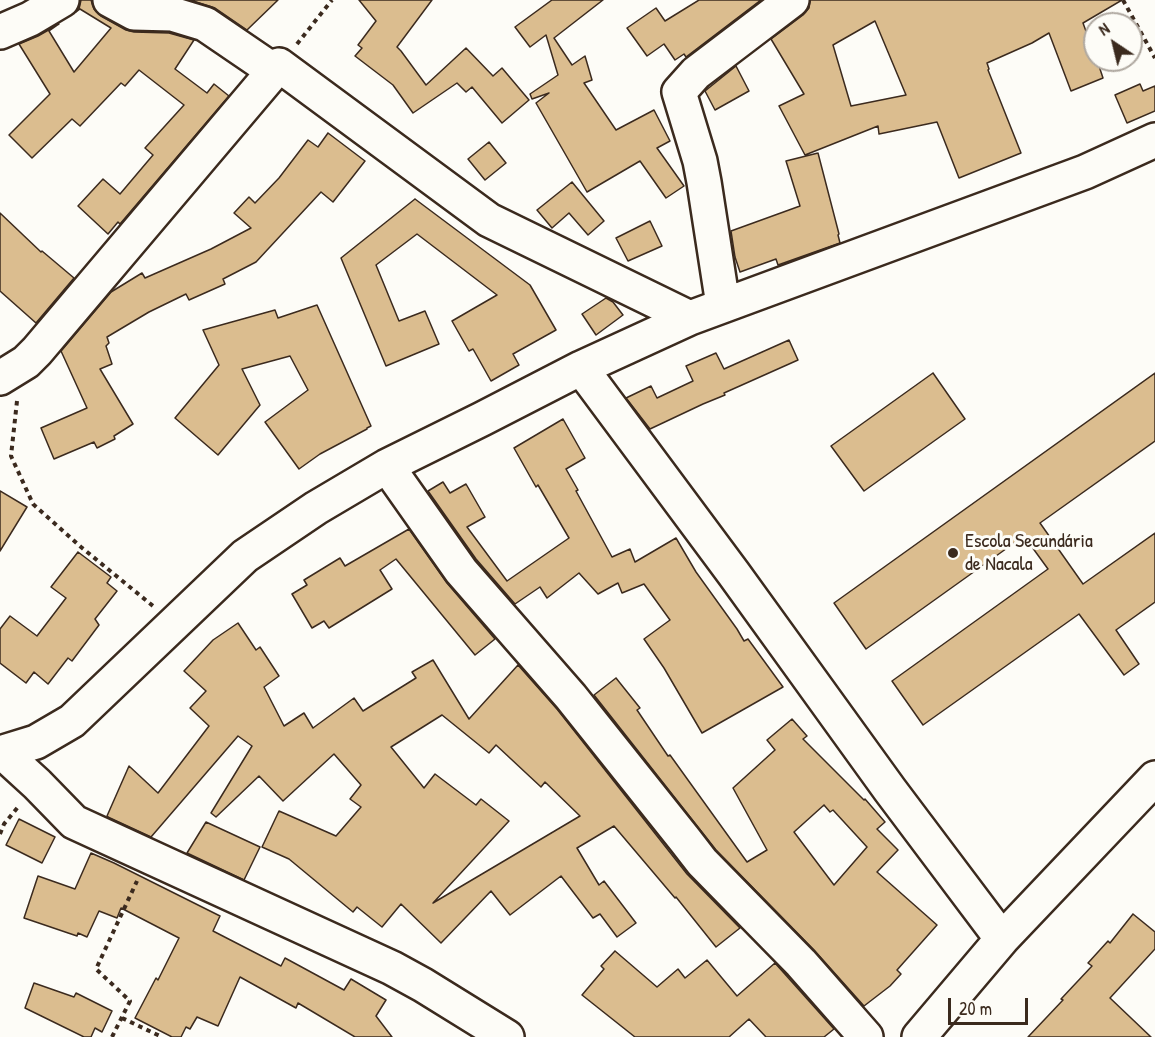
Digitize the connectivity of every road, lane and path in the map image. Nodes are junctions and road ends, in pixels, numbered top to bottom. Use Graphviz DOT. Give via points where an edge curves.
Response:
graph roads {
  1 [pos="62,0"];
  2 [pos="110,0"];
  3 [pos="332,0"];
  4 [pos="792,0"];
  5 [pos="1123,0"];
  6 [pos="0,32"];
  7 [pos="1155,58"];
  8 [pos="277,68"];
  9 [pos="1155,140"];
  10 [pos="723,305"];
  11 [pos="690,318"];
  12 [pos="581,368"];
  13 [pos="13,370"];
  14 [pos="387,466"];
  15 [pos="174,624"];
  16 [pos="1,753"];
  17 [pos="1155,778"];
  18 [pos="149,856"];
  19 [pos="1002,939"];
  20 [pos="122,1018"];
  21 [pos="112,1037"];
  22 [pos="162,1037"];
  23 [pos="507,1037"];
  24 [pos="866,1037"];
  25 [pos="919,1037"];
  1 -- 6 [label="street"];
  2 -- 8 [label="street" via="134,13 172,14 205,24"];
  3 -- 8 [label="path"];
  4 -- 10 [label="street" via="696,73 679,92 700,161"];
  5 -- 7 [label="path"];
  8 -- 11 [label="street" via="489,220"];
  8 -- 13 [label="street" via="37,351"];
  9 -- 10 [label="street" via="1085,172"];
  10 -- 11 [label="street"];
  11 -- 12 [label="street"];
  12 -- 14 [label="street"];
  12 -- 19 [label="street"];
  13 -- 15 [label="path" via="18,395 11,456 33,504"];
  14 -- 15 [label="street" via="245,556"];
  14 -- 24 [label="street" via="461,571 571,697 702,862 801,963"];
  15 -- 16 [label="street" via="72,721 36,742"];
  16 -- 18 [label="street" via="74,822"];
  17 -- 19 [label="street"];
  18 -- 20 [label="path" via="96,969 130,1001"];
  18 -- 23 [label="street" via="393,968"];
  19 -- 25 [label="street"];
  20 -- 21 [label="path"];
  20 -- 22 [label="path"];
}
